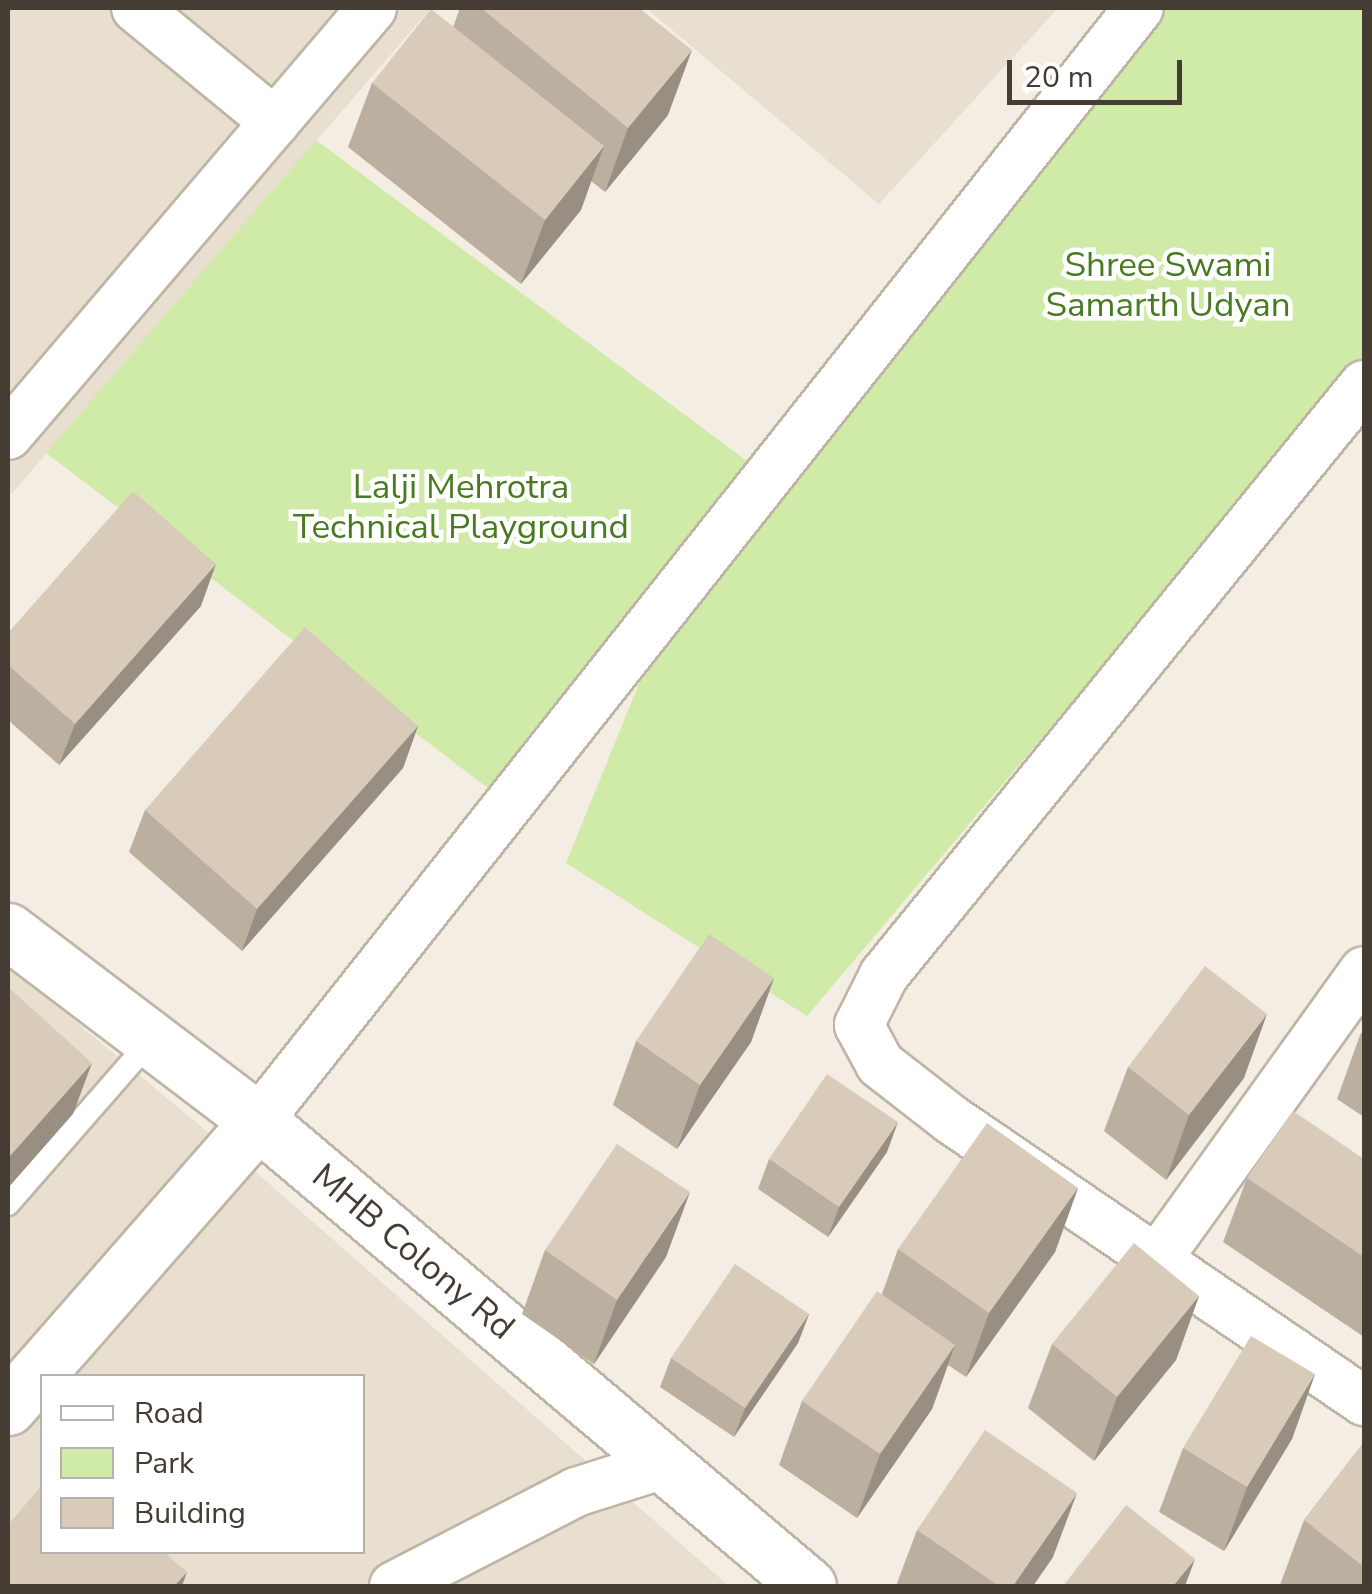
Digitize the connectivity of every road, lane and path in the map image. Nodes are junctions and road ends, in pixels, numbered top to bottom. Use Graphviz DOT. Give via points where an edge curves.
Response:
graph roads {
  1 [pos="136,8"];
  2 [pos="372,8"];
  3 [pos="1138,8"];
  4 [pos="275,122"];
  5 [pos="1364,385"];
  6 [pos="8,436"];
  7 [pos="8,931"];
  8 [pos="1364,972"];
  9 [pos="152,1040"];
  10 [pos="258,1121"];
  11 [pos="8,1204"];
  12 [pos="1155,1262"];
  13 [pos="1364,1401"];
  14 [pos="8,1407"];
  15 [pos="664,1464"];
  16 [pos="394,1586"];
  17 [pos="808,1586"];
  1 -- 4 [label="street"];
  2 -- 4 [label="street"];
  3 -- 10 [label="street"];
  4 -- 6 [label="street"];
  5 -- 12 [label="street" via="864,1005 862,1041 880,1064"];
  7 -- 9 [label="street, MHB Colony Rd"];
  8 -- 12 [label="street"];
  9 -- 10 [label="street, MHB Colony Rd"];
  9 -- 11 [label="lane" via="84,1104"];
  10 -- 14 [label="street"];
  10 -- 15 [label="street, MHB Colony Rd"];
  12 -- 13 [label="street"];
  15 -- 16 [label="street" via="576,1492"];
  15 -- 17 [label="street, MHB Colony Rd"];
}
